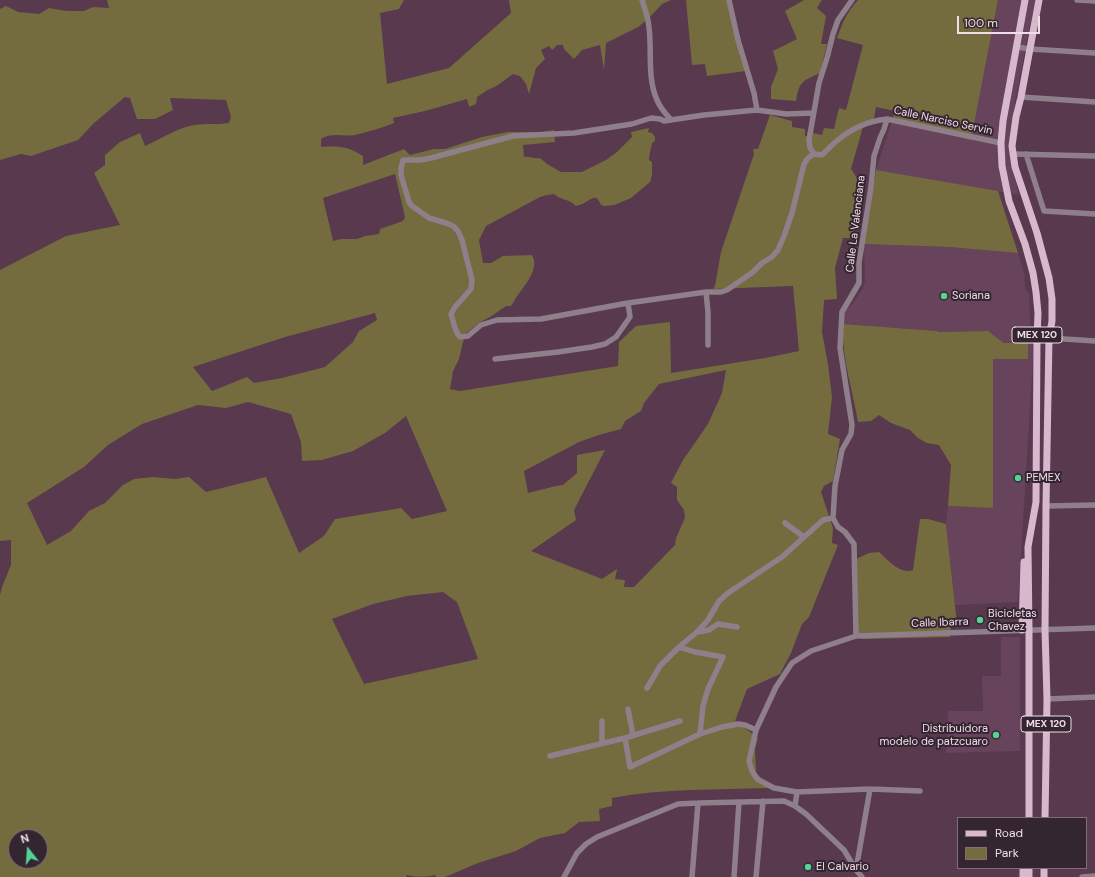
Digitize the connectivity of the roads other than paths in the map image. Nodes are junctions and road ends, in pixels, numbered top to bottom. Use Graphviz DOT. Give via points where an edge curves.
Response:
graph roads {
  1 [pos="642,0"];
  2 [pos="729,0"];
  3 [pos="851,0"];
  4 [pos="1025,0"];
  5 [pos="1039,0"];
  6 [pos="1077,0"];
  7 [pos="1095,1"];
  8 [pos="1017,47"];
  9 [pos="1033,49"];
  10 [pos="1095,52"];
  11 [pos="1022,97"];
  12 [pos="1095,102"];
  13 [pos="757,110"];
  14 [pos="813,113"];
  15 [pos="887,119"];
  16 [pos="671,120"];
  17 [pos="1001,143"];
  18 [pos="814,154"];
  19 [pos="1013,154"];
  20 [pos="1026,154"];
  21 [pos="1095,156"];
  22 [pos="1095,214"];
  23 [pos="706,292"];
  24 [pos="628,304"];
  25 [pos="1049,338"];
  26 [pos="1095,341"];
  27 [pos="708,345"];
  28 [pos="495,359"];
  29 [pos="1095,505"];
  30 [pos="1046,506"];
  31 [pos="833,518"];
  32 [pos="785,523"];
  33 [pos="804,537"];
  34 [pos="1028,547"];
  35 [pos="737,627"];
  36 [pos="1095,628"];
  37 [pos="1022,630"];
  38 [pos="1029,630"];
  39 [pos="1047,630"];
  40 [pos="697,632"];
  41 [pos="856,636"];
  42 [pos="679,647"];
  43 [pos="647,688"];
  44 [pos="1095,697"];
  45 [pos="1047,699"];
  46 [pos="628,709"];
  47 [pos="602,721"];
  48 [pos="680,721"];
  49 [pos="756,730"];
  50 [pos="700,734"];
  51 [pos="632,735"];
  52 [pos="625,738"];
  53 [pos="602,743"];
  54 [pos="550,756"];
  55 [pos="870,789"];
  56 [pos="920,790"];
  57 [pos="797,792"];
  58 [pos="763,801"];
  59 [pos="739,802"];
  60 [pos="698,803"];
  61 [pos="795,806"];
  62 [pos="1030,809"];
  63 [pos="1025,817"];
  64 [pos="1030,817"];
  65 [pos="1045,817"];
  66 [pos="856,870"];
  67 [pos="1095,876"];
  68 [pos="564,877"];
  69 [pos="692,877"];
  70 [pos="734,877"];
  71 [pos="756,877"];
  72 [pos="862,877"];
  73 [pos="1082,877"];
  1 -- 16 [label="street" via="649,27 654,92 657,102"];
  2 -- 13 [label="street"];
  3 -- 14 [label="street" via="838,20 818,83"];
  4 -- 8 [label="main road, MEX 120"];
  5 -- 9 [label="main road, MEX 120"];
  6 -- 7 [label="street"];
  8 -- 9 [label="street"];
  8 -- 17 [label="main road, MEX 120"];
  9 -- 10 [label="street"];
  9 -- 11 [label="main road, MEX 120"];
  11 -- 12 [label="street"];
  11 -- 19 [label="main road, MEX 120" via="1016,117"];
  13 -- 14 [label="street" via="786,114"];
  13 -- 16 [label="street"];
  14 -- 18 [label="street" via="809,140"];
  15 -- 17 [label="street, Calle Narciso Servin"];
  15 -- 18 [label="street, Calle Narciso Servin" via="864,125 838,140 822,155"];
  15 -- 31 [label="street, Calle La Valenciana" via="874,156 859,263 859,283 842,312 840,348 852,425 851,434 842,450 835,486"];
  16 -- 24 [label="street" via="651,118 632,124 574,133 513,136 431,158 403,160 401,168 412,206 429,218 453,226 462,240 472,280 471,289 451,314 460,337 468,336 481,325 497,320 541,320"];
  17 -- 34 [label="main road, MEX 120" via="1002,166 1009,201 1030,258 1038,313 1036,502"];
  18 -- 23 [label="street" via="804,164 792,213 778,250 727,290"];
  19 -- 20 [label="street"];
  19 -- 25 [label="main road, MEX 120" via="1049,278 1052,320"];
  20 -- 21 [label="street"];
  20 -- 22 [label="street" via="1044,211"];
  23 -- 24 [label="street"];
  23 -- 27 [label="street"];
  24 -- 28 [label="street" via="630,317 616,337 605,344"];
  25 -- 26 [label="street"];
  25 -- 30 [label="main road, MEX 120"];
  29 -- 30 [label="street"];
  30 -- 39 [label="main road, MEX 120"];
  31 -- 33 [label="street" via="823,520"];
  31 -- 41 [label="street" via="854,544"];
  32 -- 33 [label="street"];
  33 -- 40 [label="street" via="782,558 728,593 719,601 708,620"];
  34 -- 37 [label="main road" via="1024,560"];
  34 -- 38 [label="main road, MEX 120"];
  35 -- 40 [label="street" via="718,624 709,630"];
  36 -- 39 [label="street, Calle Ibarra"];
  37 -- 38 [label="street, Calle Ibarra"];
  37 -- 41 [label="street, Calle Ibarra"];
  38 -- 39 [label="street, Calle Ibarra"];
  38 -- 62 [label="main road, MEX 120"];
  39 -- 45 [label="main road, MEX 120"];
  40 -- 42 [label="street"];
  41 -- 49 [label="street, Calle Ibarra" via="811,650 792,663 776,688"];
  42 -- 43 [label="street" via="660,666"];
  42 -- 50 [label="street" via="724,657 708,689"];
  44 -- 45 [label="street"];
  45 -- 65 [label="main road, MEX 120"];
  46 -- 51 [label="street"];
  47 -- 53 [label="street"];
  48 -- 51 [label="street"];
  49 -- 50 [label="street" via="738,724"];
  49 -- 57 [label="street, Calle Ibarra" via="749,761 752,772 757,779 774,788"];
  50 -- 52 [label="street" via="630,767"];
  51 -- 52 [label="street"];
  52 -- 53 [label="street"];
  53 -- 54 [label="street"];
  55 -- 56 [label="street, Calle Ibarra"];
  55 -- 57 [label="street, Calle Ibarra"];
  55 -- 66 [label="street"];
  57 -- 61 [label="street"];
  58 -- 59 [label="street"];
  58 -- 61 [label="street" via="784,801"];
  58 -- 71 [label="street"];
  59 -- 60 [label="street"];
  59 -- 70 [label="street"];
  60 -- 68 [label="street" via="678,804 597,837 577,853"];
  60 -- 69 [label="street"];
  61 -- 66 [label="street" via="844,850"];
  62 -- 63 [label="main road"];
  62 -- 64 [label="main road, MEX 120"];
  66 -- 72 [label="street"];
  67 -- 73 [label="street"];
}
